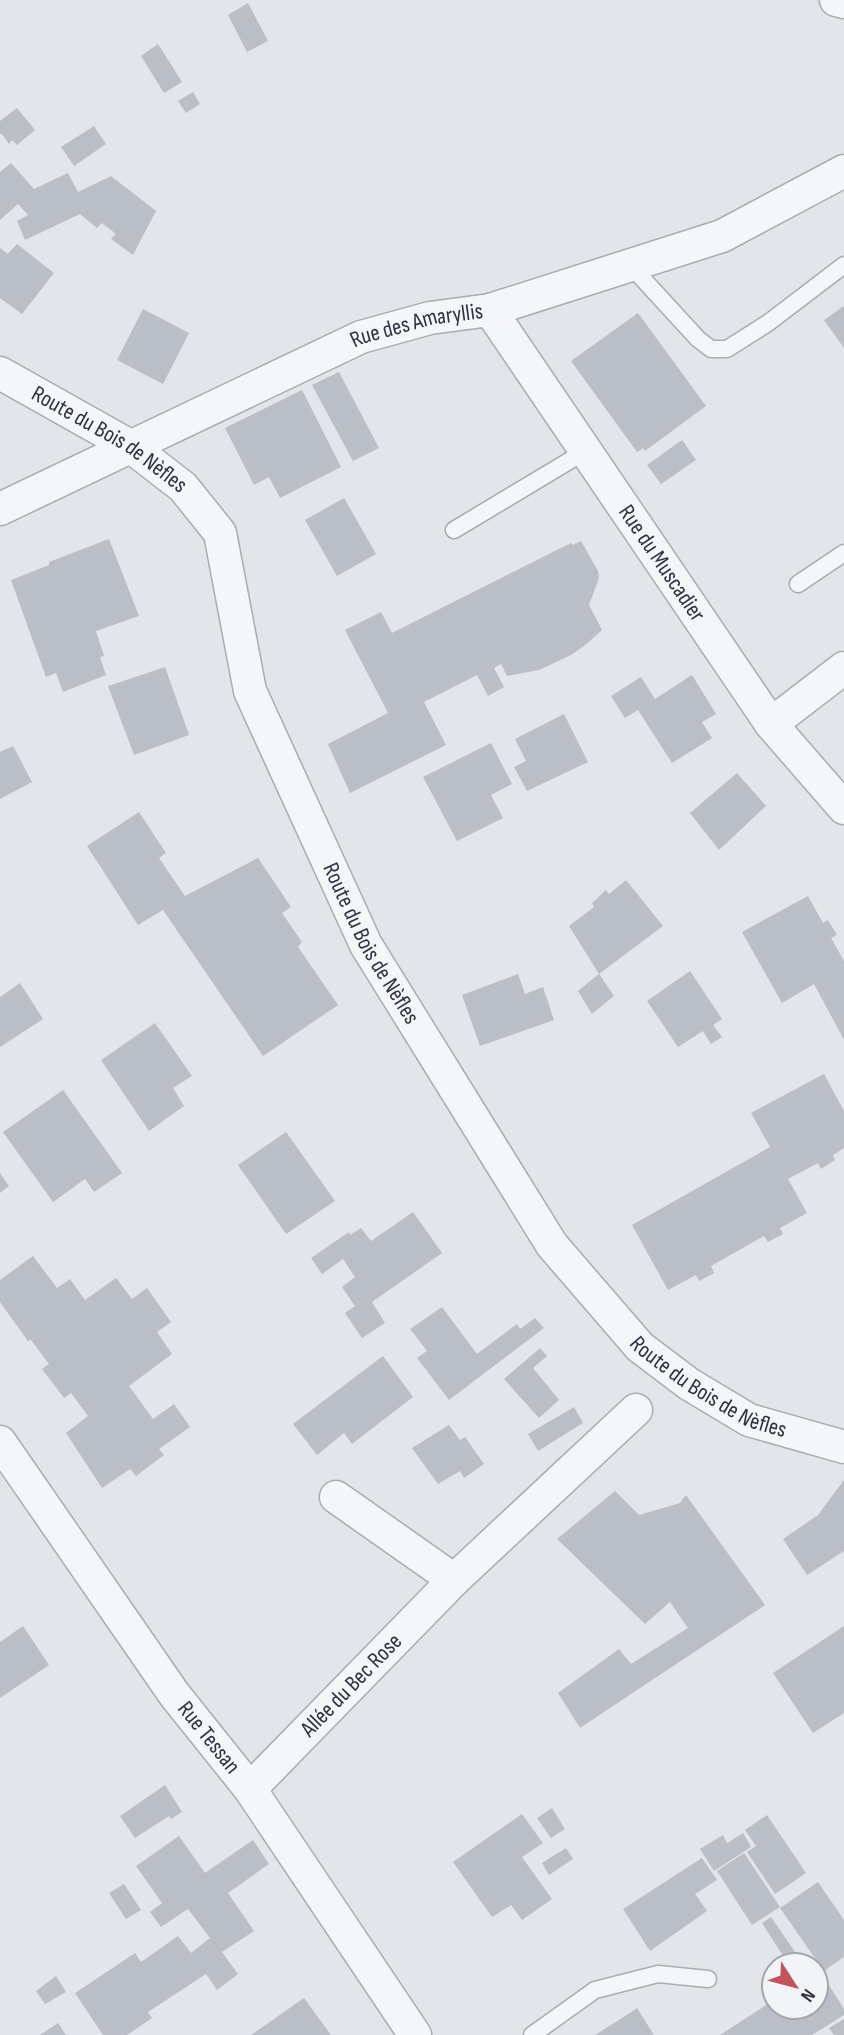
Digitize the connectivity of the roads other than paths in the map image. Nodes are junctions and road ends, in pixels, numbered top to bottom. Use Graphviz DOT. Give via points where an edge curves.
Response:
graph roads {
  1 [pos="836,0"];
  2 [pos="844,2"];
  3 [pos="844,171"];
  4 [pos="844,265"];
  5 [pos="631,266"];
  6 [pos="490,310"];
  7 [pos="0,373"];
  8 [pos="130,446"];
  9 [pos="584,452"];
  10 [pos="0,509"];
  11 [pos="454,530"];
  12 [pos="844,553"];
  13 [pos="798,584"];
  14 [pos="844,668"];
  15 [pos="771,724"];
  16 [pos="844,808"];
  17 [pos="636,1410"];
  18 [pos="0,1442"];
  19 [pos="844,1447"];
  20 [pos="336,1497"];
  21 [pos="453,1580"];
  22 [pos="250,1789"];
  23 [pos="708,1979"];
  24 [pos="415,2035"];
  25 [pos="532,2035"];
  1 -- 2 [label="street"];
  3 -- 5 [label="street, Rue des Amaryllis" via="722,236"];
  4 -- 5 [label="lane" via="727,349 711,349 698,339"];
  5 -- 6 [label="street, Rue des Amaryllis"];
  6 -- 8 [label="street, Rue des Amaryllis" via="430,318 362,337"];
  6 -- 9 [label="street, Rue du Muscadier"];
  7 -- 8 [label="street, Route du Bois de Nèfles"];
  8 -- 10 [label="street, Rue des Amaryllis"];
  8 -- 19 [label="street, Route du Bois de Nèfles" via="183,487 220,533 250,691 366,945 552,1245 640,1347 689,1384 749,1420"];
  9 -- 11 [label="lane"];
  9 -- 15 [label="street, Rue du Muscadier"];
  12 -- 13 [label="lane"];
  14 -- 15 [label="street"];
  15 -- 16 [label="street, Rue du Muscadier"];
  17 -- 21 [label="street, Allée du Bec Rose"];
  18 -- 22 [label="street, Rue Tessan" via="174,1694"];
  20 -- 21 [label="street"];
  21 -- 22 [label="street, Allée du Bec Rose"];
  22 -- 24 [label="street, Rue Tessan"];
  23 -- 25 [label="lane" via="658,1974 595,1990"];
}
